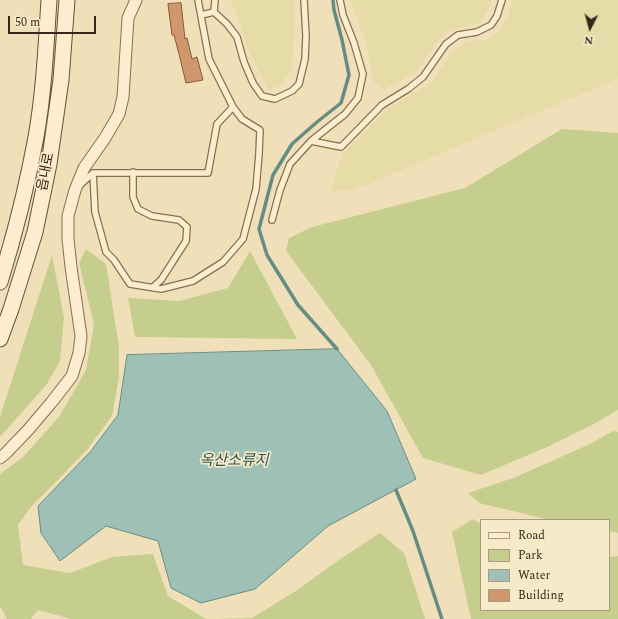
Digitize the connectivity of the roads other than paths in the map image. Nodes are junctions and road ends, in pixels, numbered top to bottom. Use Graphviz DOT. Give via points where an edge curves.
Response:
graph roads {
  1 [pos="50,0"];
  2 [pos="67,0"];
  3 [pos="136,0"];
  4 [pos="198,0"];
  5 [pos="215,0"];
  6 [pos="304,0"];
  7 [pos="340,0"];
  8 [pos="502,0"];
  9 [pos="214,12"];
  10 [pos="201,15"];
  11 [pos="233,107"];
  12 [pos="311,141"];
  13 [pos="133,172"];
  14 [pos="93,173"];
  15 [pos="75,190"];
  16 [pos="272,220"];
  17 [pos="0,282"];
  18 [pos="153,288"];
  19 [pos="0,339"];
  20 [pos="0,458"];
  1 -- 17 [label="street, 읍내로" via="36,136 16,228"];
  2 -- 19 [label="street, 읍내로" via="61,80 50,164 35,232"];
  3 -- 15 [label="street" via="128,18 120,114 84,168"];
  4 -- 10 [label="lane"];
  5 -- 9 [label="lane"];
  6 -- 9 [label="lane" via="305,59 300,84 275,99 262,96 244,62 237,37"];
  7 -- 12 [label="lane" via="363,74 358,98 345,114"];
  8 -- 12 [label="lane" via="491,25 477,32 458,35 446,44 423,77 382,105 341,147"];
  9 -- 10 [label="lane"];
  10 -- 11 [label="lane" via="209,59"];
  11 -- 13 [label="lane" via="217,124 208,173"];
  11 -- 18 [label="lane" via="242,119 260,130 256,188 243,239 223,262 193,281 161,289"];
  12 -- 16 [label="lane" via="290,164"];
  13 -- 14 [label="lane"];
  13 -- 18 [label="lane" via="133,197 138,209 152,216 179,220 187,227 186,241"];
  14 -- 15 [label="lane"];
  14 -- 18 [label="lane" via="95,212 106,252 130,284"];
  15 -- 20 [label="street" via="68,216 68,239 81,336 79,353 72,376 28,430"];
}
